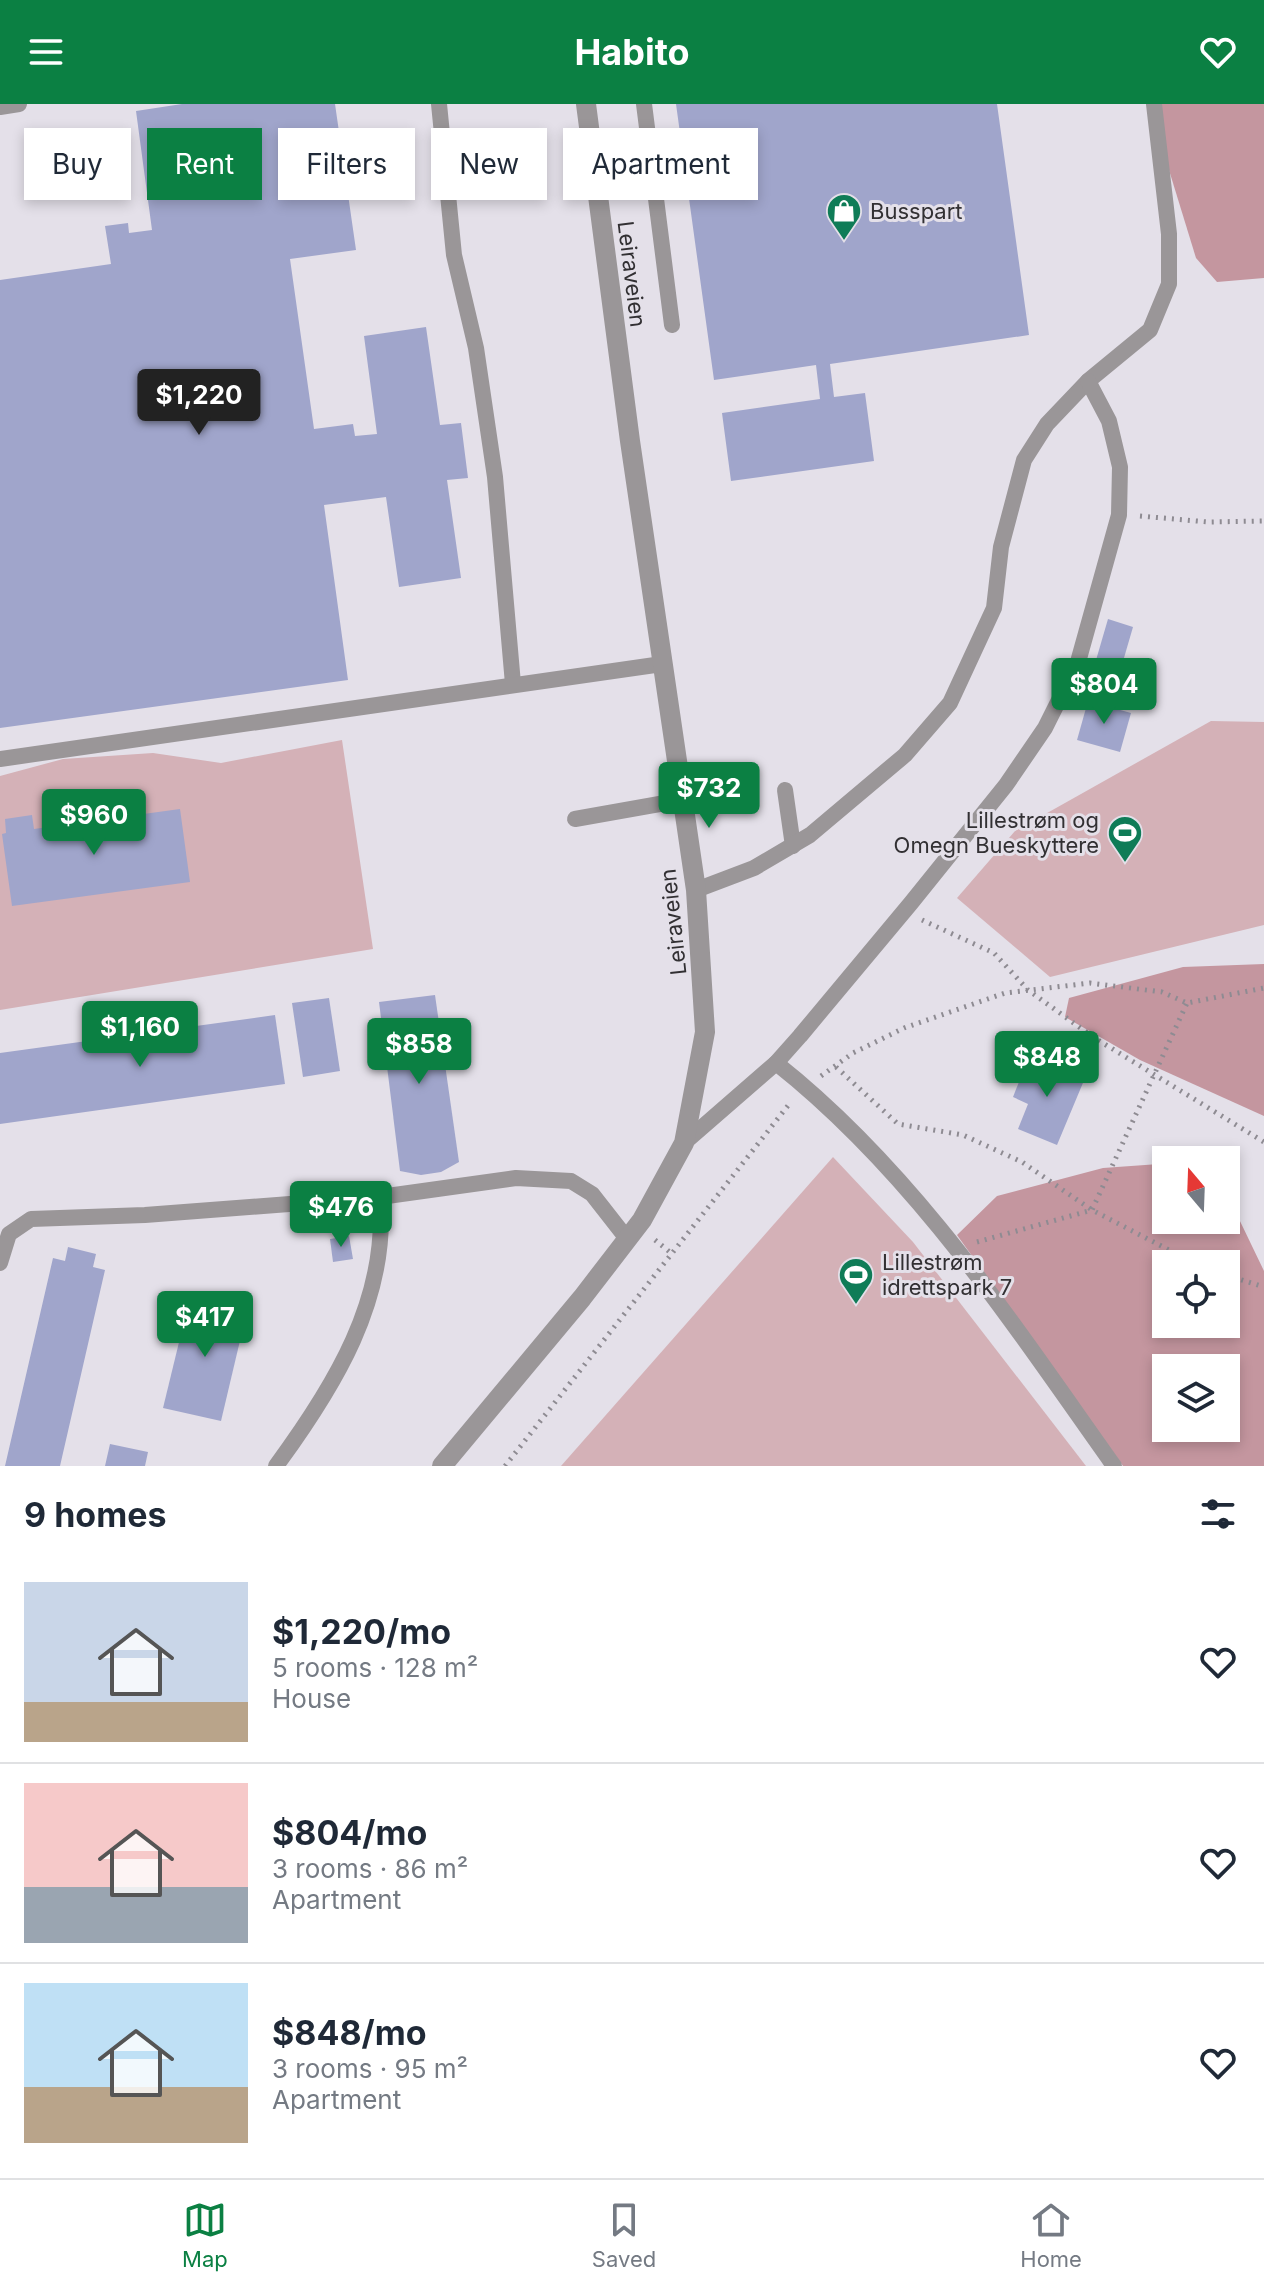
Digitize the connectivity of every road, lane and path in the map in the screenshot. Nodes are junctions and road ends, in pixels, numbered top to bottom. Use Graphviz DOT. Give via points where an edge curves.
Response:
graph roads {
  1 [pos="19,104"];
  2 [pos="439,104"];
  3 [pos="586,104"];
  4 [pos="644,104"];
  5 [pos="1154,104"];
  6 [pos="0,107"];
  7 [pos="672,325"];
  8 [pos="1088,381"];
  9 [pos="1119,515"];
  10 [pos="1264,521"];
  11 [pos="662,664"];
  12 [pos="513,684"];
  13 [pos="0,759"];
  14 [pos="785,790"];
  15 [pos="682,800"];
  16 [pos="575,819"];
  17 [pos="793,846"];
  18 [pos="696,890"];
  19 [pos="911,903"];
  20 [pos="1264,988"];
  21 [pos="1028,990"];
  22 [pos="1187,1003"];
  23 [pos="776,1063"];
  24 [pos="1152,1073"];
  25 [pos="805,1086"];
  26 [pos="1264,1142"];
  27 [pos="684,1143"];
  28 [pos="380,1197"];
  29 [pos="1092,1210"];
  30 [pos="650,1233"];
  31 [pos="628,1240"];
  32 [pos="957,1248"];
  33 [pos="1163,1250"];
  34 [pos="671,1253"];
  35 [pos="0,1263"];
  36 [pos="1240,1279"];
  37 [pos="1264,1287"];
  38 [pos="276,1466"];
  39 [pos="442,1466"];
  40 [pos="505,1466"];
  41 [pos="1114,1466"];
  1 -- 6 [label="lane"];
  2 -- 12 [label="lane" via="454,255 476,348 495,477"];
  3 -- 11 [label="street, Leiraveien"];
  4 -- 7 [label="lane"];
  5 -- 8 [label="lane" via="1169,234 1169,284 1150,330"];
  8 -- 9 [label="lane" via="1113,436 1120,467"];
  8 -- 17 [label="lane" via="1047,424 1024,460 1001,547 994,608 950,703 860,796"];
  9 -- 10 [label="path"];
  9 -- 19 [label="lane" via="1078,662 1045,728"];
  11 -- 12 [label="lane"];
  11 -- 15 [label="street, Leiraveien"];
  12 -- 13 [label="lane"];
  14 -- 17 [label="lane"];
  15 -- 16 [label="lane"];
  15 -- 18 [label="street, Leiraveien"];
  17 -- 18 [label="lane"];
  18 -- 27 [label="street, Leiraveien" via="705,1032"];
  19 -- 21 [label="path" via="925,924 994,953"];
  19 -- 23 [label="lane"];
  20 -- 22 [label="path"];
  21 -- 22 [label="path" via="1090,983 1162,992"];
  21 -- 24 [label="path"];
  21 -- 29 [label="path" via="904,1028 836,1067 898,1124 963,1135 1022,1162"];
  22 -- 24 [label="path"];
  23 -- 25 [label="lane"];
  23 -- 27 [label="lane"];
  24 -- 26 [label="path"];
  24 -- 29 [label="path"];
  25 -- 32 [label="lane"];
  25 -- 34 [label="path"];
  27 -- 31 [label="street, Leiraveien"];
  28 -- 31 [label="lane" via="516,1178 571,1181 592,1194"];
  28 -- 35 [label="lane" via="31,1219 9,1234"];
  28 -- 38 [label="lane" via="376,1271 361,1324 323,1398"];
  29 -- 32 [label="path"];
  29 -- 33 [label="path"];
  30 -- 34 [label="path"];
  31 -- 39 [label="street, Leiraveien"];
  32 -- 41 [label="lane"];
  34 -- 40 [label="path"];
  36 -- 37 [label="path"];
}
